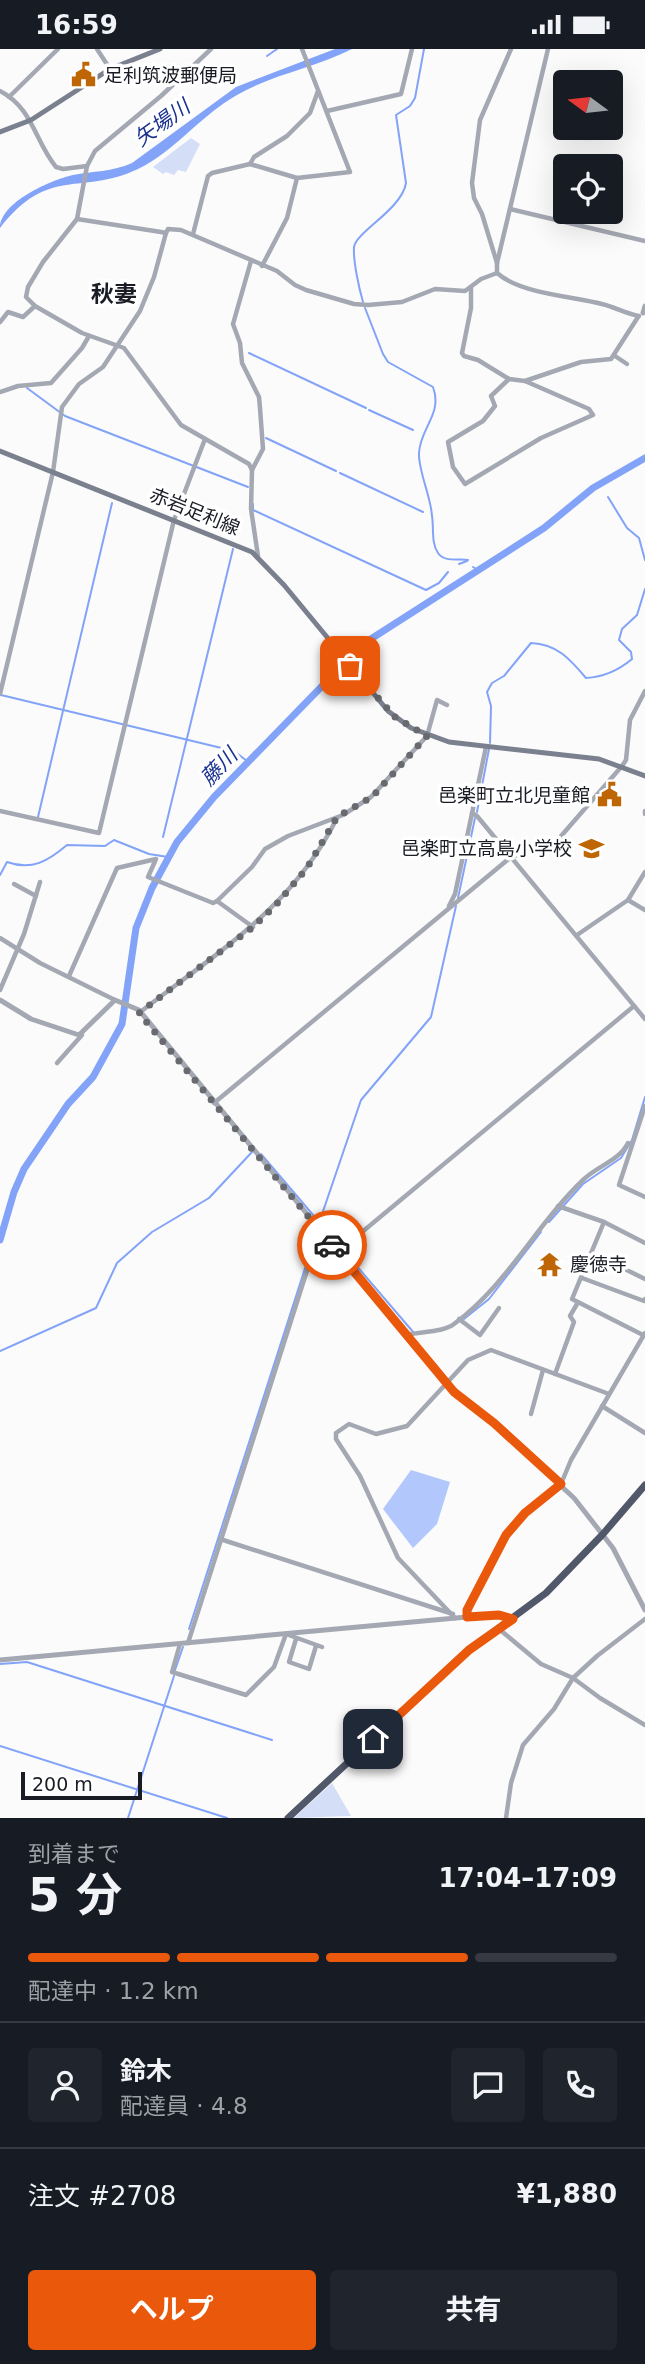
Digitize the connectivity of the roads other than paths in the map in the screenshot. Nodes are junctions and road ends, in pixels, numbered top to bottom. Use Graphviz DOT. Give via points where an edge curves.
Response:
graph roads {
  1 [pos="58,49"];
  2 [pos="97,49"];
  3 [pos="160,49"];
  4 [pos="211,49"];
  5 [pos="302,49"];
  6 [pos="411,49"];
  7 [pos="511,49"];
  8 [pos="548,49"];
  9 [pos="110,69"];
  10 [pos="0,91"];
  11 [pos="318,91"];
  12 [pos="9,97"];
  13 [pos="327,111"];
  14 [pos="31,120"];
  15 [pos="0,132"];
  16 [pos="250,164"];
  17 [pos="87,169"];
  18 [pos="297,178"];
  19 [pos="510,209"];
  20 [pos="77,219"];
  21 [pos="166,233"];
  22 [pos="194,234"];
  23 [pos="645,241"];
  24 [pos="251,261"];
  25 [pos="497,263"];
  26 [pos="262,266"];
  27 [pos="497,273"];
  28 [pos="471,288"];
  29 [pos="35,306"];
  30 [pos="643,312"];
  31 [pos="0,322"];
  32 [pos="89,336"];
  33 [pos="118,344"];
  34 [pos="615,356"];
  35 [pos="627,364"];
  36 [pos="509,379"];
  37 [pos="525,381"];
  38 [pos="0,392"];
  39 [pos="205,439"];
  40 [pos="0,451"];
  41 [pos="252,470"];
  42 [pos="53,472"];
  43 [pos="174,520"];
  44 [pos="258,557"];
  45 [pos="645,691"];
  46 [pos="0,694"];
  47 [pos="447,705"];
  48 [pos="427,736"];
  49 [pos="489,747"];
  50 [pos="622,766"];
  51 [pos="645,775"];
  52 [pos="0,811"];
  53 [pos="472,813"];
  54 [pos="337,817"];
  55 [pos="511,857"];
  56 [pos="645,872"];
  57 [pos="40,882"];
  58 [pos="13,884"];
  59 [pos="36,896"];
  60 [pos="628,900"];
  61 [pos="217,901"];
  62 [pos="450,906"];
  63 [pos="645,910"];
  64 [pos="253,927"];
  65 [pos="577,935"];
  66 [pos="0,938"];
  67 [pos="18,949"];
  68 [pos="0,976"];
  69 [pos="69,976"];
  70 [pos="6,979"];
  71 [pos="0,990"];
  72 [pos="0,1000"];
  73 [pos="115,1000"];
  74 [pos="635,1006"];
  75 [pos="139,1013"];
  76 [pos="645,1019"];
  77 [pos="82,1035"];
  78 [pos="57,1063"];
  79 [pos="214,1103"];
  80 [pos="645,1106"];
  81 [pos="628,1143"];
  82 [pos="645,1197"];
  83 [pos="558,1206"];
  84 [pos="604,1222"];
  85 [pos="320,1230"];
  86 [pos="645,1243"];
  87 [pos="338,1252"];
  88 [pos="592,1253"];
  89 [pos="582,1278"];
  90 [pos="645,1279"];
  91 [pos="645,1300"];
  92 [pos="577,1304"];
  93 [pos="499,1308"];
  94 [pos="459,1319"];
  95 [pos="407,1335"];
  96 [pos="645,1335"];
  97 [pos="543,1370"];
  98 [pos="555,1374"];
  99 [pos="447,1384"];
  100 [pos="609,1394"];
  101 [pos="602,1406"];
  102 [pos="531,1414"];
  103 [pos="645,1433"];
  104 [pos="561,1484"];
  105 [pos="645,1485"];
  106 [pos="603,1534"];
  107 [pos="220,1539"];
  108 [pos="644,1607"];
  109 [pos="454,1616"];
  110 [pos="467,1617"];
  111 [pos="513,1619"];
  112 [pos="645,1619"];
  113 [pos="498,1628"];
  114 [pos="286,1633"];
  115 [pos="296,1639"];
  116 [pos="188,1643"];
  117 [pos="180,1644"];
  118 [pos="0,1660"];
  119 [pos="573,1678"];
  120 [pos="645,1725"];
  121 [pos="288,1818"];
  122 [pos="506,1818"];
  1 -- 12 [label="street"];
  2 -- 9 [label="street"];
  3 -- 9 [label="main road"];
  4 -- 17 [label="street" via="154,103 99,146"];
  5 -- 11 [label="street"];
  6 -- 13 [label="street" via="401,94"];
  7 -- 25 [label="street" via="480,120 472,183"];
  8 -- 19 [label="street"];
  9 -- 14 [label="main road"];
  10 -- 12 [label="street"];
  11 -- 13 [label="street"];
  11 -- 16 [label="street" via="310,113"];
  12 -- 14 [label="street"];
  13 -- 18 [label="street" via="350,172"];
  14 -- 15 [label="main road"];
  14 -- 17 [label="street" via="56,167"];
  16 -- 18 [label="street"];
  16 -- 22 [label="street" via="209,175"];
  17 -- 20 [label="street"];
  18 -- 26 [label="street" via="287,218"];
  19 -- 23 [label="street"];
  19 -- 25 [label="street"];
  20 -- 21 [label="street"];
  20 -- 29 [label="street" via="28,287 26,297"];
  21 -- 22 [label="street" via="172,229"];
  21 -- 33 [label="street" via="149,293"];
  22 -- 24 [label="street"];
  24 -- 26 [label="street"];
  24 -- 41 [label="street" via="233,324 260,408 263,449"];
  25 -- 27 [label="street"];
  26 -- 28 [label="street" via="306,291 364,305 402,302 435,289"];
  27 -- 28 [label="street"];
  27 -- 30 [label="street" via="538,290"];
  28 -- 36 [label="street" via="462,353"];
  29 -- 31 [label="street" via="23,317 8,312"];
  29 -- 32 [label="street"];
  30 -- 34 [label="street"];
  32 -- 33 [label="street"];
  32 -- 38 [label="street" via="51,383"];
  33 -- 39 [label="street" via="177,421"];
  33 -- 42 [label="street" via="103,367 79,384 62,407"];
  34 -- 35 [label="street"];
  34 -- 37 [label="street"];
  36 -- 37 [label="street"];
  36 -- 37 [label="street" via="491,396 495,406 483,421 448,442 453,467 465,484 541,438 593,415 589,409"];
  39 -- 41 [label="street"];
  39 -- 43 [label="street"];
  40 -- 42 [label="main road, 赤岩足利線"];
  41 -- 44 [label="street" via="251,509"];
  42 -- 43 [label="main road, 赤岩足利線"];
  42 -- 46 [label="street"];
  43 -- 44 [label="main road, 赤岩足利線"];
  43 -- 52 [label="street" via="99,833"];
  44 -- 48 [label="main road, 赤岩足利線" via="395,717"];
  45 -- 50 [label="street" via="630,720"];
  47 -- 48 [label="street" via="437,700"];
  48 -- 49 [label="main road"];
  48 -- 54 [label="street" via="372,797"];
  49 -- 50 [label="main road" via="593,758"];
  49 -- 53 [label="street"];
  50 -- 51 [label="main road"];
  50 -- 55 [label="street" via="555,843"];
  53 -- 55 [label="street"];
  53 -- 62 [label="street"];
  54 -- 61 [label="street" via="265,849"];
  54 -- 64 [label="street" via="300,879"];
  55 -- 62 [label="street"];
  55 -- 65 [label="street"];
  56 -- 60 [label="street"];
  57 -- 59 [label="street"];
  58 -- 59 [label="street"];
  59 -- 67 [label="street"];
  60 -- 63 [label="street"];
  60 -- 65 [label="street"];
  61 -- 64 [label="street"];
  61 -- 69 [label="street" via="212,903 148,877 156,859 117,868"];
  62 -- 79 [label="street"];
  64 -- 75 [label="street"];
  65 -- 74 [label="street"];
  66 -- 67 [label="street"];
  67 -- 69 [label="street"];
  67 -- 70 [label="street"];
  68 -- 70 [label="street"];
  69 -- 73 [label="street"];
  70 -- 71 [label="street"];
  72 -- 77 [label="street" via="31,1019"];
  73 -- 75 [label="street"];
  73 -- 77 [label="street"];
  74 -- 76 [label="street"];
  74 -- 87 [label="street"];
  75 -- 79 [label="street"];
  77 -- 78 [label="street"];
  79 -- 85 [label="street"];
  80 -- 82 [label="street" via="619,1185"];
  81 -- 83 [label="street"];
  83 -- 84 [label="street"];
  83 -- 94 [label="street" via="496,1287"];
  84 -- 86 [label="street"];
  84 -- 88 [label="street"];
  85 -- 87 [label="street"];
  85 -- 107 [label="street"];
  87 -- 95 [label="street"];
  88 -- 89 [label="street"];
  88 -- 90 [label="street"];
  89 -- 91 [label="street"];
  89 -- 92 [label="street" via="572,1299"];
  92 -- 96 [label="street"];
  92 -- 98 [label="street"];
  93 -- 94 [label="street" via="480,1335"];
  94 -- 95 [label="street" via="451,1327"];
  95 -- 99 [label="street"];
  96 -- 100 [label="street"];
  97 -- 98 [label="street"];
  97 -- 99 [label="street" via="491,1350 468,1360"];
  97 -- 102 [label="street"];
  98 -- 100 [label="street"];
  99 -- 104 [label="street"];
  99 -- 109 [label="street" via="407,1426 376,1434 349,1424 340,1428 336,1439 360,1475 398,1558"];
  100 -- 101 [label="street"];
  101 -- 103 [label="street"];
  101 -- 104 [label="street"];
  104 -- 106 [label="street"];
  104 -- 110 [label="street" via="506,1535 478,1585"];
  105 -- 106 [label="highway"];
  106 -- 108 [label="street"];
  106 -- 111 [label="highway" via="546,1593"];
  107 -- 109 [label="street"];
  107 -- 116 [label="street"];
  109 -- 110 [label="street"];
  109 -- 114 [label="street"];
  110 -- 111 [label="street"];
  111 -- 113 [label="highway"];
  112 -- 119 [label="street"];
  113 -- 119 [label="street" via="541,1664"];
  113 -- 121 [label="highway"];
  114 -- 115 [label="street"];
  114 -- 116 [label="street"];
  114 -- 117 [label="street" via="274,1667 246,1695 172,1672"];
  115 -- 115 [label="street" via="319,1646 309,1669 289,1662"];
  116 -- 117 [label="street"];
  117 -- 118 [label="street"];
  119 -- 120 [label="street"];
  119 -- 122 [label="street" via="523,1745"];
}
